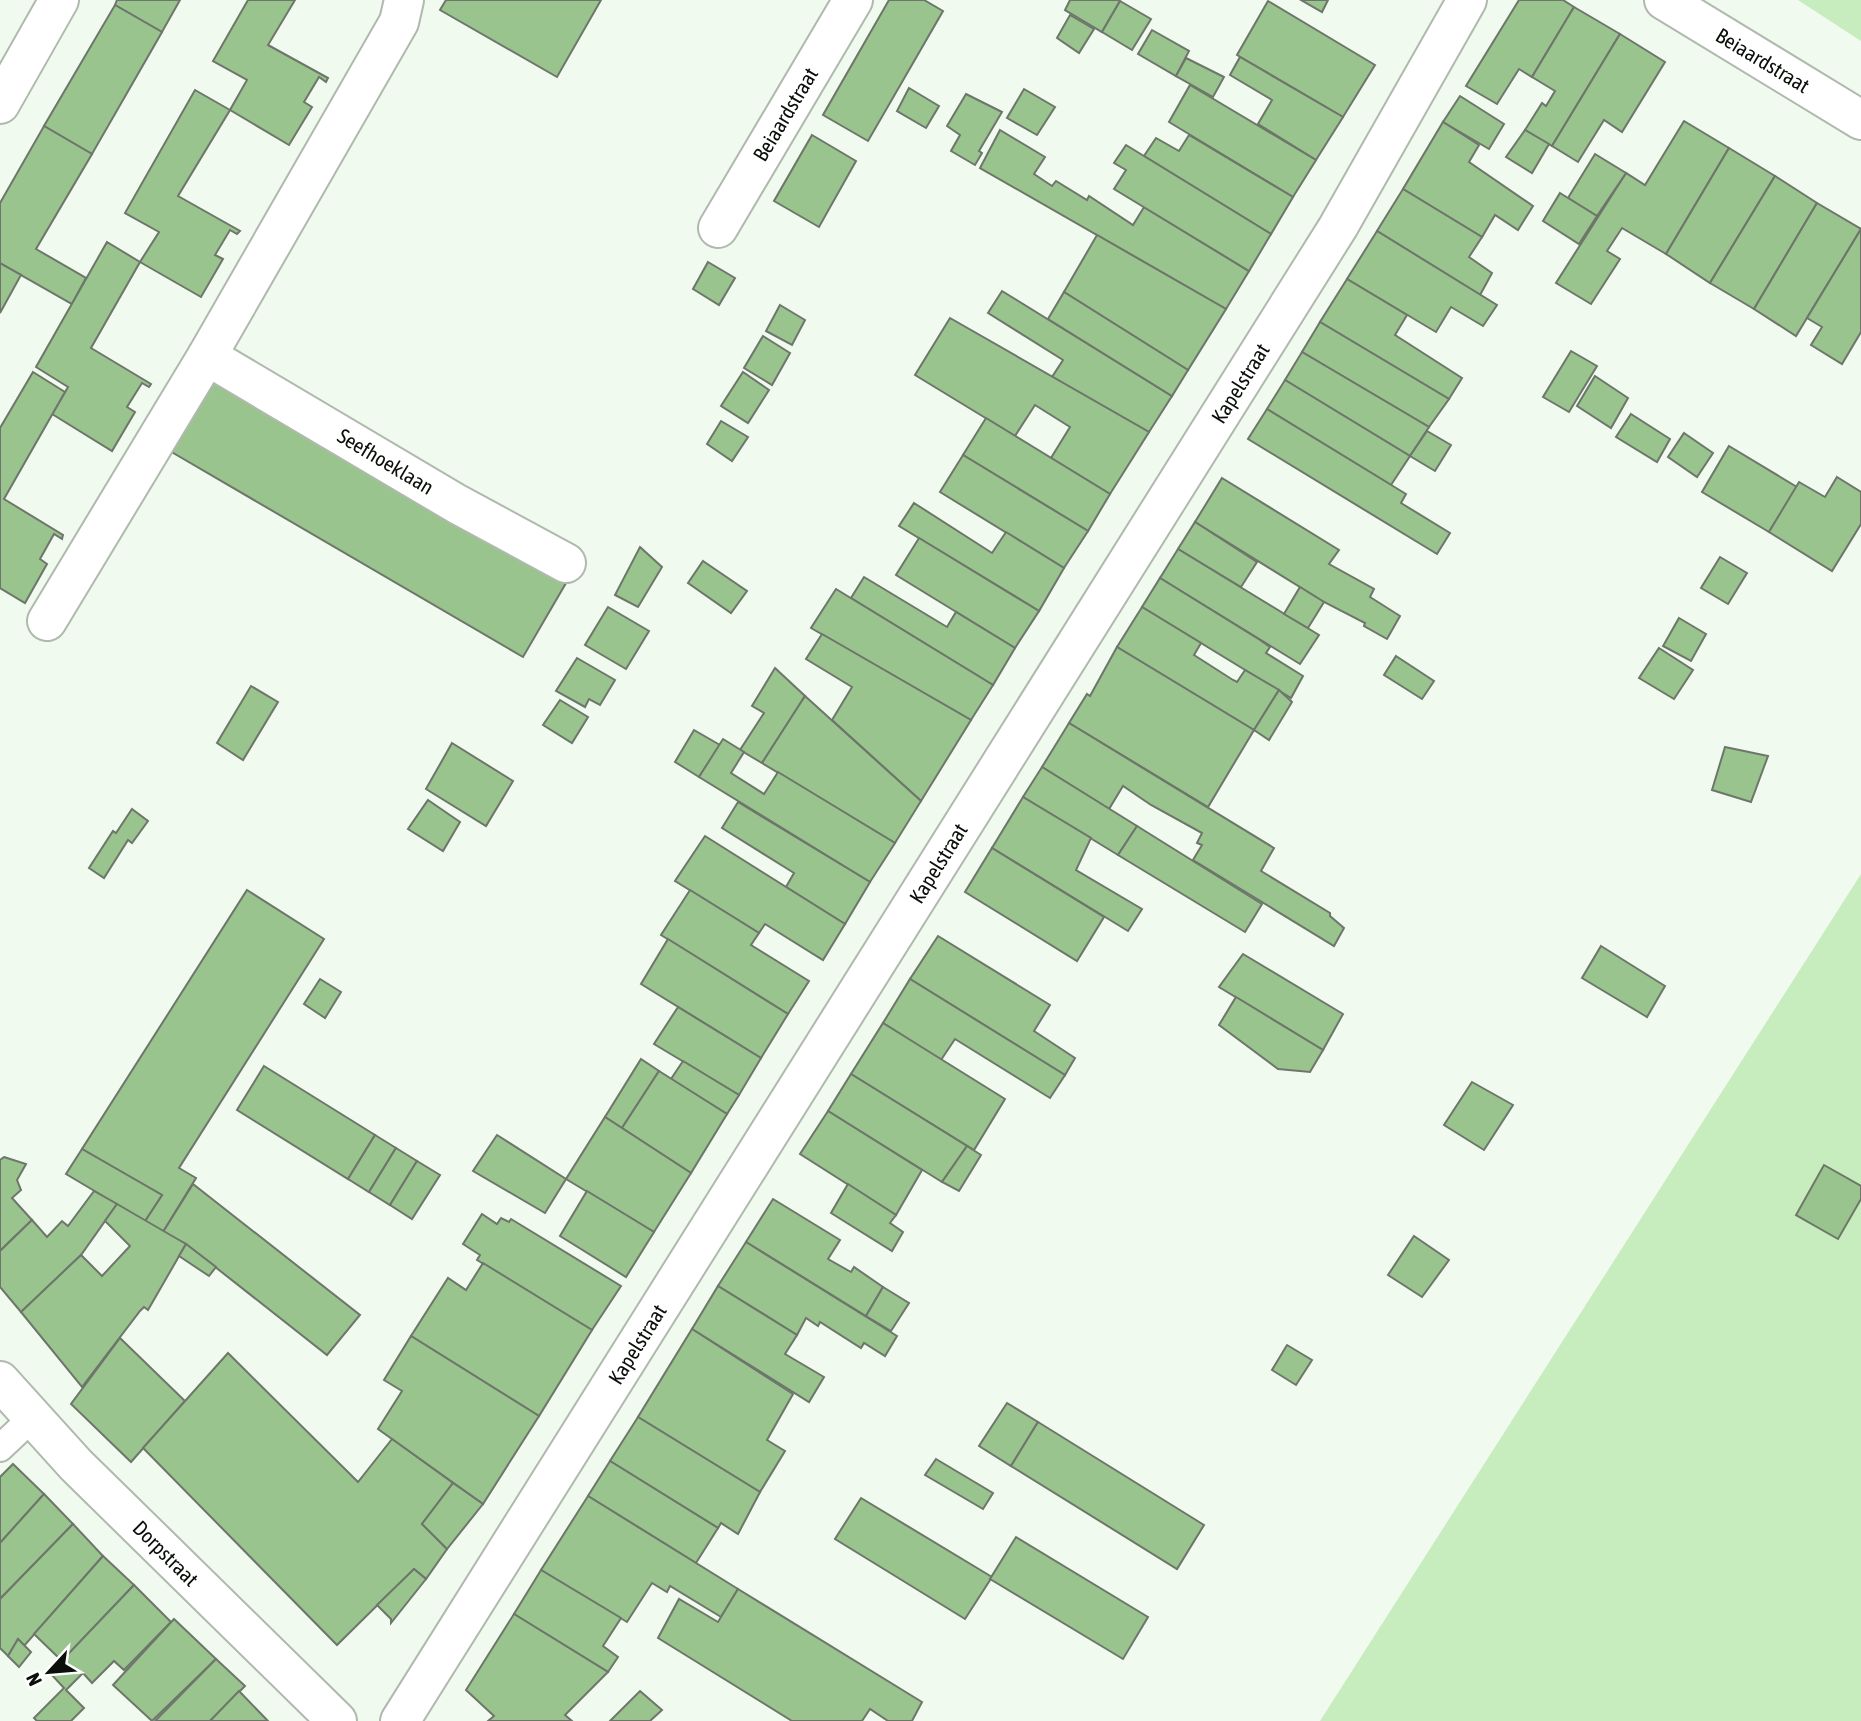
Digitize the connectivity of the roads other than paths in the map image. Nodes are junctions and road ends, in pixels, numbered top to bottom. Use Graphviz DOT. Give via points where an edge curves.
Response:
graph roads {
  1 [pos="59,0"];
  2 [pos="404,0"];
  3 [pos="853,0"];
  4 [pos="1467,0"];
  5 [pos="1664,0"];
  6 [pos="0,104"];
  7 [pos="1861,120"];
  8 [pos="718,228"];
  9 [pos="208,356"];
  10 [pos="566,563"];
  11 [pos="47,621"];
  12 [pos="0,1381"];
  13 [pos="33,1417"];
  14 [pos="0,1448"];
  15 [pos="337,1721"];
  16 [pos="400,1721"];
  1 -- 6 [label="street"];
  2 -- 9 [label="street" via="399,22"];
  3 -- 8 [label="street, Beiaardstraat"];
  4 -- 16 [label="street, Kapelstraat" via="1338,227"];
  5 -- 7 [label="street, Beiaardstraat"];
  9 -- 10 [label="street, Seefhoeklaan"];
  9 -- 11 [label="street"];
  12 -- 13 [label="street, Dorpstraat"];
  13 -- 14 [label="lane"];
  13 -- 15 [label="street, Dorpstraat" via="76,1465"];
}
